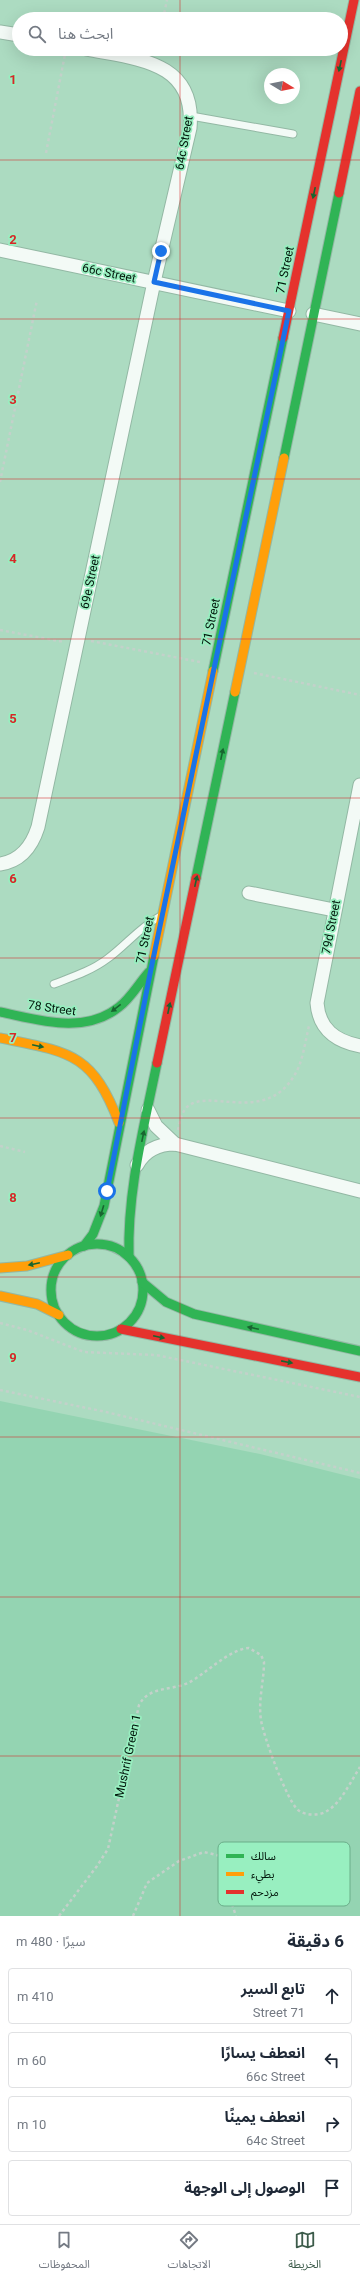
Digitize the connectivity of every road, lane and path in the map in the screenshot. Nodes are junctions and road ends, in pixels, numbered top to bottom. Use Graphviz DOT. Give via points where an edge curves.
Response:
graph roads {
  1 [pos="167,0"];
  2 [pos="354,0"];
  3 [pos="164,12"];
  4 [pos="348,29"];
  5 [pos="0,32"];
  6 [pos="12,34"];
  7 [pos="65,56"];
  8 [pos="118,56"];
  9 [pos="342,56"];
  10 [pos="360,91"];
  11 [pos="191,116"];
  12 [pos="293,134"];
  13 [pos="46,153"];
  14 [pos="0,250"];
  15 [pos="154,282"];
  16 [pos="37,300"];
  17 [pos="289,311"];
  18 [pos="313,314"];
  19 [pos="360,324"];
  20 [pos="295,329"];
  21 [pos="281,419"];
  22 [pos="292,422"];
  23 [pos="0,482"];
  24 [pos="0,630"];
  25 [pos="78,641"];
  26 [pos="214,665"];
  27 [pos="240,670"];
  28 [pos="360,695"];
  29 [pos="360,785"];
  30 [pos="0,864"];
  31 [pos="249,893"];
  32 [pos="334,910"];
  33 [pos="163,915"];
  34 [pos="151,969"];
  35 [pos="54,984"];
  36 [pos="0,1012"];
  37 [pos="310,1024"];
  38 [pos="0,1038"];
  39 [pos="360,1046"];
  40 [pos="148,1110"];
  41 [pos="119,1124"];
  42 [pos="175,1144"];
  43 [pos="0,1146"];
  44 [pos="25,1152"];
  45 [pos="135,1170"];
  46 [pos="360,1191"];
  47 [pos="84,1246"];
  48 [pos="68,1255"];
  49 [pos="129,1257"];
  50 [pos="0,1268"];
  51 [pos="142,1282"];
  52 [pos="0,1296"];
  53 [pos="59,1315"];
  54 [pos="0,1323"];
  55 [pos="121,1329"];
  56 [pos="360,1351"];
  57 [pos="360,1377"];
  58 [pos="0,1390"];
  59 [pos="360,1397"];
  60 [pos="360,1473"];
  61 [pos="360,1767"];
  62 [pos="218,1855"];
  63 [pos="233,1906"];
  64 [pos="59,1916"];
  65 [pos="132,1916"];
  66 [pos="236,1916"];
  1 -- 3 [label="path"];
  2 -- 4 [label="street, 71 Street, one-way"];
  5 -- 6 [label="street"];
  7 -- 13 [label="path"];
  8 -- 11 [label="street, 64c Street" via="155,64 167,70 184,90"];
  9 -- 17 [label="street, 71 Street, one-way"];
  10 -- 18 [label="street"];
  11 -- 12 [label="lane"];
  11 -- 15 [label="street, 64c Street"];
  14 -- 15 [label="street, 66c Street"];
  15 -- 17 [label="street, 66c Street"];
  15 -- 25 [label="street, 69e Street"];
  16 -- 23 [label="path"];
  17 -- 20 [label="street" via="293,316"];
  17 -- 26 [label="street, 71 Street"];
  18 -- 19 [label="street"];
  18 -- 22 [label="street"];
  21 -- 22 [label="street"];
  22 -- 27 [label="street"];
  24 -- 25 [label="path"];
  25 -- 26 [label="path"];
  25 -- 30 [label="street, 69e Street" via="34,840 26,852 15,860"];
  26 -- 33 [label="street, 71 Street"];
  27 -- 28 [label="path"];
  40 -- 27 [label="street, one-way"];
  29 -- 32 [label="street, 79d Street"];
  31 -- 32 [label="street"];
  32 -- 39 [label="street, 79d Street" via="317,995 317,1010 323,1025 334,1037 348,1044"];
  33 -- 34 [label="street, 71 Street"];
  33 -- 35 [label="lane" via="146,924 107,959"];
  34 -- 36 [label="street, 78 Street, one-way" via="118,1007 104,1017 88,1023 54,1023"];
  34 -- 41 [label="street, 71 Street"];
  37 -- 42 [label="path" via="299,1065 288,1085 269,1099 258,1102 194,1103 183,1113"];
  38 -- 41 [label="street, one-way" via="48,1048 79,1060 103,1083 111,1097"];
  40 -- 42 [label="street" via="156,1126"];
  45 -- 40 [label="street, one-way"];
  41 -- 47 [label="street, 71 Street, one-way" via="104,1206 96,1227"];
  42 -- 45 [label="street" via="156,1147 147,1153"];
  42 -- 46 [label="street"];
  43 -- 44 [label="path"];
  45 -- 49 [label="street" via="128,1226"];
  47 -- 48 [label="street"];
  47 -- 49 [label="street" via="108,1246"];
  48 -- 50 [label="street, one-way" via="27,1266"];
  48 -- 53 [label="street" via="56,1270 51,1288 54,1307"];
  49 -- 51 [label="street" via="135,1264"];
  51 -- 55 [label="street" via="138,1309"];
  56 -- 51 [label="street, one-way" via="194,1314 166,1302"];
  52 -- 53 [label="street" via="37,1304"];
  53 -- 55 [label="street" via="71,1328 87,1335 105,1335"];
  54 -- 59 [label="path" via="27,1330 64,1347 84,1352 156,1356"];
  55 -- 57 [label="street, one-way"];
  58 -- 60 [label="path" via="106,1412"];
  61 -- 64 [label="path, Mushrif Green 1" via="337,1802 326,1812 312,1815 298,1810 290,1798 264,1733 260,1708 264,1662 261,1655 249,1648 236,1651 182,1685 148,1693 139,1704 108,1849"];
  62 -- 65 [label="path" via="204,1852 179,1861 148,1883"];
  63 -- 66 [label="path"];
}
